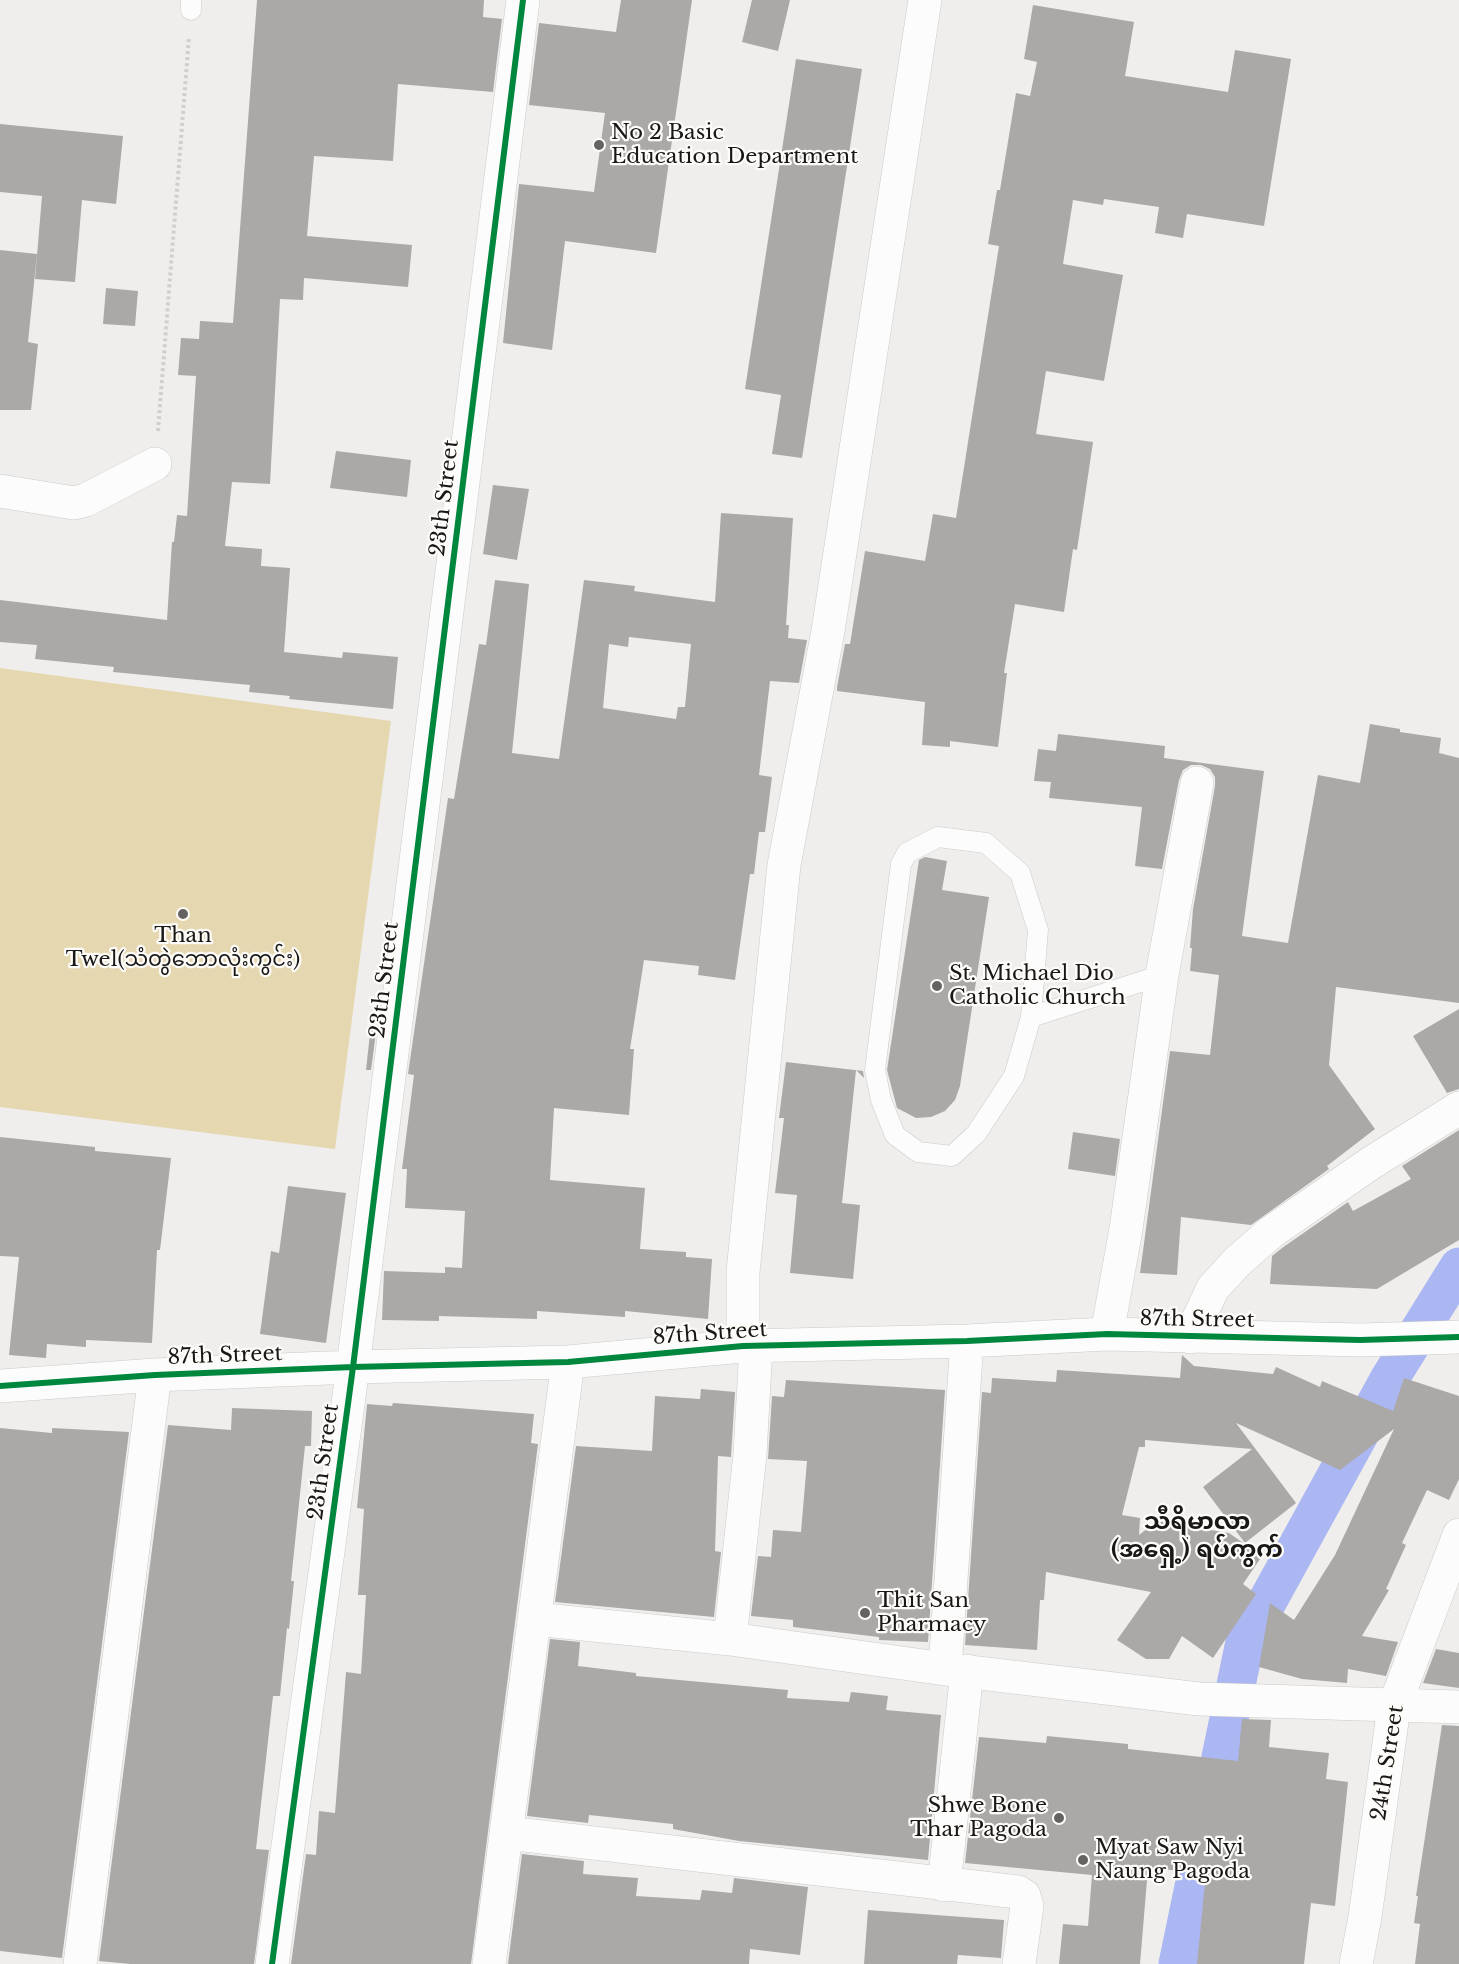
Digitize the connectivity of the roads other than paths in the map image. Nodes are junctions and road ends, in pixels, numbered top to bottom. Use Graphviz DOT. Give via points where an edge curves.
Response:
graph roads {
  1 [pos="523,0"];
  2 [pos="925,0"];
  3 [pos="155,464"];
  4 [pos="0,491"];
  5 [pos="1197,783"];
  6 [pos="1162,975"];
  7 [pos="1031,1017"];
  8 [pos="1459,1107"];
  9 [pos="1107,1334"];
  10 [pos="1190,1337"];
  11 [pos="1450,1337"];
  12 [pos="967,1341"];
  13 [pos="749,1346"];
  14 [pos="568,1362"];
  15 [pos="353,1367"];
  16 [pos="155,1375"];
  17 [pos="0,1386"];
  18 [pos="1459,1535"];
  19 [pos="535,1620"];
  20 [pos="730,1639"];
  21 [pos="956,1670"];
  22 [pos="1395,1707"];
  23 [pos="1459,1707"];
  24 [pos="507,1833"];
  25 [pos="944,1885"];
  26 [pos="80,1964"];
  27 [pos="272,1964"];
  28 [pos="489,1964"];
  29 [pos="1019,1964"];
  30 [pos="1356,1964"];
  1 -- 15 [label="street, 23th Street"];
  2 -- 13 [label="street" via="828,631 784,865 743,1272"];
  3 -- 4 [label="street" via="74,503"];
  5 -- 6 [label="street"];
  6 -- 7 [label="lane"];
  6 -- 9 [label="street"];
  7 -- 7 [label="lane" via="1038,930 1020,873 986,843 938,837 908,853 900,864 874,1070 895,1135 918,1152 952,1156 976,1134 1014,1076"];
  8 -- 10 [label="street" via="1270,1233 1213,1288"];
  9 -- 10 [label="street, 87th Street"];
  9 -- 12 [label="street, 87th Street"];
  10 -- 11 [label="street, 87th Street"];
  12 -- 13 [label="street, 87th Street"];
  12 -- 21 [label="street"];
  13 -- 14 [label="street, 87th Street"];
  13 -- 20 [label="street" via="750,1454"];
  14 -- 15 [label="street, 87th Street"];
  14 -- 19 [label="street"];
  15 -- 16 [label="street, 87th Street"];
  15 -- 27 [label="street, 23th Street"];
  16 -- 17 [label="street, 87th Street"];
  16 -- 26 [label="street"];
  18 -- 22 [label="street, 24th Street"];
  19 -- 20 [label="street"];
  19 -- 24 [label="street"];
  20 -- 21 [label="street"];
  21 -- 22 [label="street" via="1199,1699"];
  21 -- 25 [label="street"];
  22 -- 23 [label="street"];
  22 -- 30 [label="street, 24th Street"];
  24 -- 25 [label="street"];
  24 -- 28 [label="street"];
  25 -- 29 [label="street" via="1018,1892 1024,1896 1027,1906"];
}
